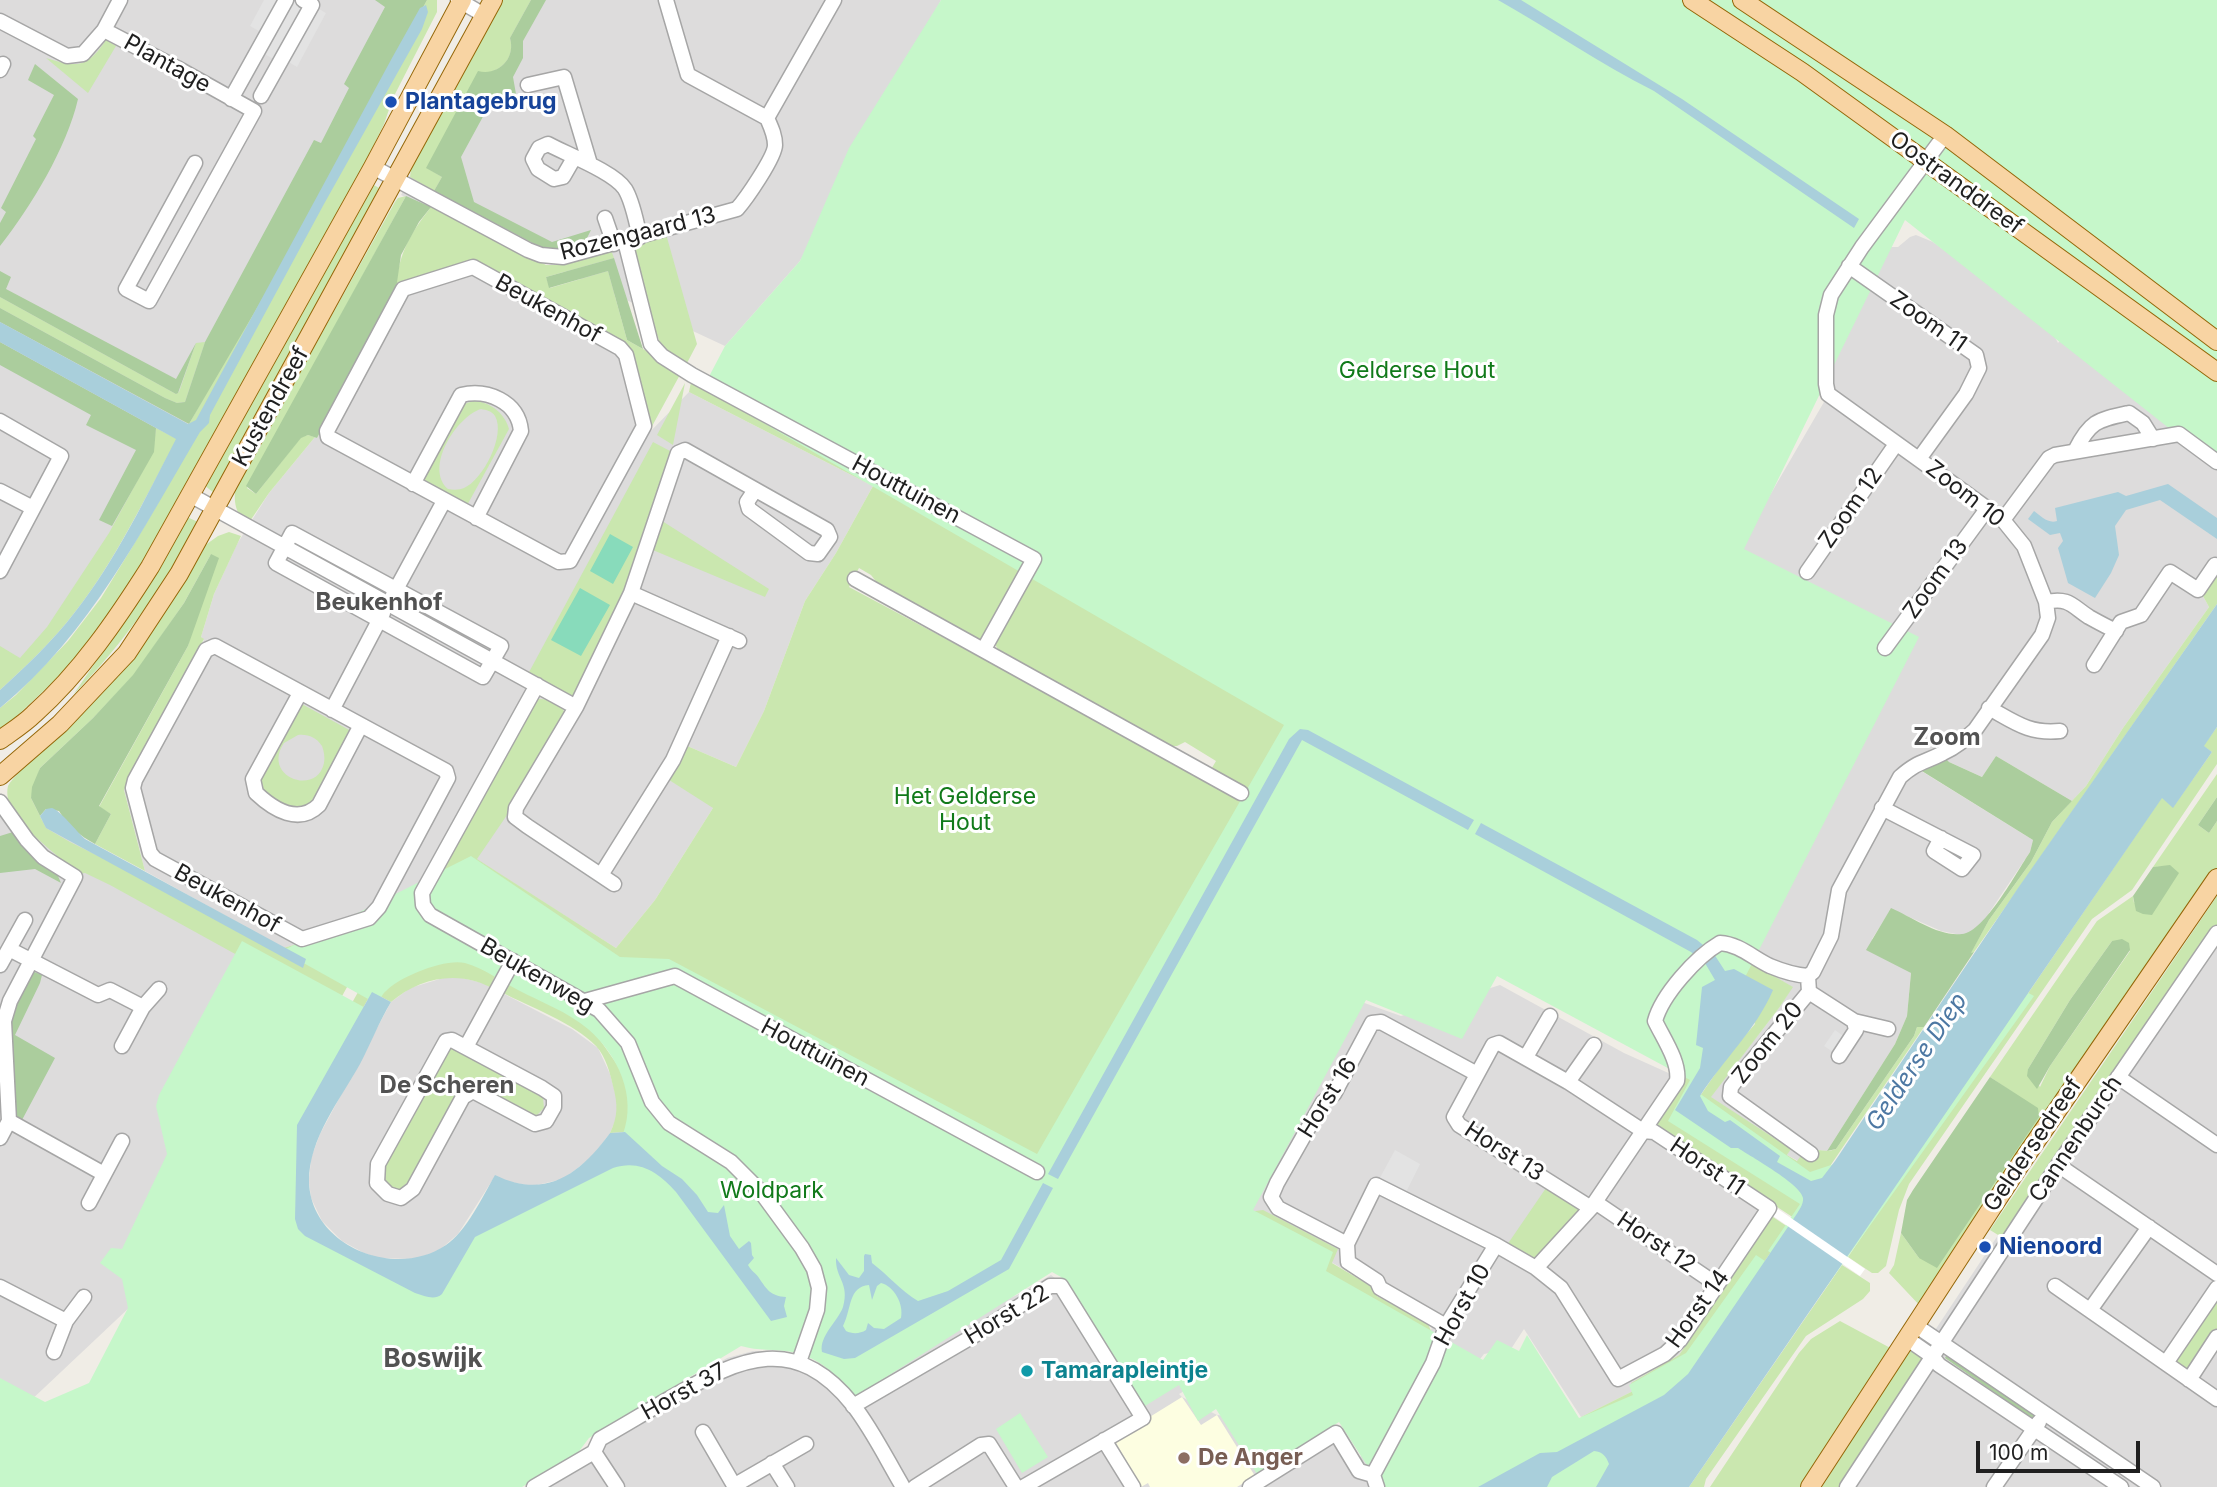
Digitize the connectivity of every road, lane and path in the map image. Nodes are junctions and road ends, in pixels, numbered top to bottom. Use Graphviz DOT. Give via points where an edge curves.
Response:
graph roads {
  1 [pos="120,0"];
  2 [pos="286,0"];
  3 [pos="303,0"];
  4 [pos="666,0"];
  5 [pos="834,0"];
  6 [pos="1692,0"];
  7 [pos="1742,0"];
  8 [pos="460,1"];
  9 [pos="488,8"];
  10 [pos="0,21"];
  11 [pos="104,30"];
  12 [pos="258,50"];
  13 [pos="280,63"];
  14 [pos="528,85"];
  15 [pos="261,96"];
  16 [pos="230,99"];
  17 [pos="767,118"];
  18 [pos="1945,135"];
  19 [pos="574,158"];
  20 [pos="1926,161"];
  21 [pos="195,163"];
  22 [pos="590,163"];
  23 [pos="373,167"];
  24 [pos="396,180"];
  25 [pos="174,202"];
  26 [pos="197,215"];
  27 [pos="605,218"];
  28 [pos="640,237"];
  29 [pos="620,243"];
  30 [pos="1849,266"];
  31 [pos="2217,341"];
  32 [pos="2217,372"];
  33 [pos="0,421"];
  34 [pos="2153,439"];
  35 [pos="1896,444"];
  36 [pos="2075,451"];
  37 [pos="1919,459"];
  38 [pos="2217,462"];
  39 [pos="413,484"];
  40 [pos="755,490"];
  41 [pos="0,491"];
  42 [pos="192,496"];
  43 [pos="444,501"];
  44 [pos="33,508"];
  45 [pos="215,509"];
  46 [pos="1987,509"];
  47 [pos="476,518"];
  48 [pos="2003,520"];
  49 [pos="283,548"];
  50 [pos="2215,565"];
  51 [pos="0,570"];
  52 [pos="1807,572"];
  53 [pos="855,579"];
  54 [pos="396,589"];
  55 [pos="631,593"];
  56 [pos="2046,602"];
  57 [pos="388,604"];
  58 [pos="379,620"];
  59 [pos="2116,631"];
  60 [pos="1885,648"];
  61 [pos="984,649"];
  62 [pos="493,660"];
  63 [pos="2094,665"];
  64 [pos="537,685"];
  65 [pos="300,693"];
  66 [pos="576,707"];
  67 [pos="1989,708"];
  68 [pos="332,710"];
  69 [pos="361,725"];
  70 [pos="2060,731"];
  71 [pos="0,740"];
  72 [pos="0,776"];
  73 [pos="1241,793"];
  74 [pos="0,802"];
  75 [pos="1882,808"];
  76 [pos="1941,838"];
  77 [pos="601,875"];
  78 [pos="2217,878"];
  79 [pos="614,884"];
  80 [pos="2217,891"];
  81 [pos="25,920"];
  82 [pos="2217,933"];
  83 [pos="9,948"];
  84 [pos="31,961"];
  85 [pos="513,961"];
  86 [pos="0,965"];
  87 [pos="1808,976"];
  88 [pos="159,989"];
  89 [pos="1809,992"];
  90 [pos="585,1000"];
  91 [pos="143,1007"];
  92 [pos="1550,1016"];
  93 [pos="2,1020"];
  94 [pos="1854,1021"];
  95 [pos="1888,1029"];
  96 [pos="1493,1045"];
  97 [pos="1594,1045"];
  98 [pos="122,1046"];
  99 [pos="466,1047"];
  100 [pos="1839,1056"];
  101 [pos="1526,1057"];
  102 [pos="1477,1074"];
  103 [pos="2118,1077"];
  104 [pos="1568,1082"];
  105 [pos="9,1121"];
  106 [pos="1643,1131"];
  107 [pos="2215,1138"];
  108 [pos="0,1139"];
  109 [pos="122,1141"];
  110 [pos="1811,1154"];
  111 [pos="2058,1165"];
  112 [pos="1037,1172"];
  113 [pos="104,1174"];
  114 [pos="89,1203"];
  115 [pos="1593,1205"];
  116 [pos="1769,1208"];
  117 [pos="2149,1227"];
  118 [pos="1347,1244"];
  119 [pos="1496,1245"];
  120 [pos="1536,1268"];
  121 [pos="2217,1274"];
  122 [pos="1716,1284"];
  123 [pos="2055,1286"];
  124 [pos="0,1287"];
  125 [pos="2217,1288"];
  126 [pos="84,1297"];
  127 [pos="2090,1310"];
  128 [pos="66,1321"];
  129 [pos="1446,1326"];
  130 [pos="1914,1333"];
  131 [pos="2217,1337"];
  132 [pos="1940,1342"];
  133 [pos="54,1352"];
  134 [pos="1932,1356"];
  135 [pos="799,1362"];
  136 [pos="2166,1363"];
  137 [pos="2189,1380"];
  138 [pos="2217,1399"];
  139 [pos="853,1406"];
  140 [pos="2044,1414"];
  141 [pos="2034,1429"];
  142 [pos="703,1433"];
  143 [pos="1104,1440"];
  144 [pos="806,1444"];
  145 [pos="594,1452"];
  146 [pos="772,1463"];
  147 [pos="2120,1464"];
  148 [pos="1375,1481"];
  149 [pos="2115,1483"];
  150 [pos="1257,1485"];
  151 [pos="735,1486"];
  152 [pos="534,1487"];
  153 [pos="617,1487"];
  154 [pos="787,1487"];
  155 [pos="903,1487"];
  156 [pos="915,1487"];
  157 [pos="1016,1487"];
  158 [pos="1023,1487"];
  159 [pos="1133,1487"];
  160 [pos="1810,1487"];
  161 [pos="1819,1487"];
  162 [pos="1847,1487"];
  163 [pos="1994,1487"];
  164 [pos="2153,1487"];
  1 -- 11 [label="street, Plantage"];
  2 -- 12 [label="street, Plantage"];
  3 -- 13 [label="street" via="312,5"];
  4 -- 17 [label="street" via="688,75"];
  5 -- 17 [label="street"];
  6 -- 20 [label="main road, Oostranddreef"];
  7 -- 18 [label="main road, Oostranddreef"];
  8 -- 9 [label="street"];
  8 -- 23 [label="main road, Kustendreef"];
  9 -- 24 [label="main road, Kustendreef"];
  10 -- 11 [label="street, Plantage" via="67,56 83,54"];
  11 -- 16 [label="street, Plantage"];
  12 -- 13 [label="street"];
  12 -- 16 [label="street, Plantage"];
  13 -- 15 [label="street"];
  14 -- 22 [label="street" via="564,77"];
  16 -- 26 [label="street, Plantage" via="254,111"];
  17 -- 28 [label="street, Rozengaard 13" via="775,149 737,209"];
  18 -- 20 [label="street"];
  18 -- 31 [label="main road, Oostranddreef"];
  19 -- 22 [label="street"];
  20 -- 30 [label="street, Zoom 10"];
  20 -- 32 [label="main road, Oostranddreef"];
  21 -- 25 [label="street, Plantage"];
  22 -- 28 [label="street" via="624,186"];
  23 -- 24 [label="street, Rozengaard 13"];
  23 -- 42 [label="main road, Kustendreef"];
  24 -- 29 [label="street, Rozengaard 13" via="541,255 563,257"];
  24 -- 45 [label="main road, Kustendreef"];
  25 -- 26 [label="street"];
  25 -- 26 [label="street, Plantage" via="127,289 149,301"];
  27 -- 29 [label="street"];
  28 -- 29 [label="street, Rozengaard 13"];
  29 -- 61 [label="street, Houttuinen" via="651,344 662,356 1034,559"];
  30 -- 35 [label="street, Zoom 10" via="1831,295 1826,315 1828,394"];
  30 -- 37 [label="street, Zoom 11" via="1976,355 1979,368 1966,394"];
  33 -- 44 [label="street" via="61,456"];
  34 -- 36 [label="street"];
  34 -- 36 [label="street" via="2144,423 2129,413 2092,423"];
  34 -- 38 [label="street" via="2179,434"];
  35 -- 37 [label="street, Zoom 10"];
  35 -- 52 [label="street, Zoom 12"];
  36 -- 48 [label="street" via="2049,458"];
  37 -- 46 [label="street, Zoom 10"];
  39 -- 43 [label="street, Beukenhof"];
  39 -- 47 [label="street" via="461,396 475,392 500,398 520,422 521,431"];
  39 -- 47 [label="street, Beukenhof" via="328,437 327,431 403,289 473,268 621,348 644,426 570,561 559,562"];
  40 -- 40 [label="street" via="747,502 749,509 809,553 818,554 830,537 827,530"];
  40 -- 55 [label="street" via="685,450 678,453"];
  41 -- 44 [label="street"];
  42 -- 45 [label="street"];
  42 -- 71 [label="main road, Kustendreef" via="118,617 68,679"];
  43 -- 47 [label="street, Beukenhof"];
  43 -- 54 [label="street"];
  44 -- 51 [label="street"];
  45 -- 49 [label="street"];
  45 -- 72 [label="main road, Kustendreef" via="127,653 60,724"];
  46 -- 48 [label="street, Zoom 10"];
  46 -- 60 [label="street, Zoom 13"];
  48 -- 56 [label="street, Zoom 10" via="2024,545"];
  49 -- 54 [label="street" via="292,533"];
  49 -- 57 [label="street"];
  49 -- 58 [label="street" via="276,563"];
  50 -- 59 [label="street" via="2197,590 2170,572 2141,615 2121,622"];
  53 -- 61 [label="street"];
  54 -- 57 [label="street"];
  54 -- 62 [label="street" via="501,646"];
  55 -- 66 [label="street"];
  55 -- 77 [label="street" via="734,638 673,760"];
  56 -- 59 [label="street" via="2059,599 2071,603"];
  56 -- 67 [label="street, Zoom 10" via="2048,618 2042,635"];
  57 -- 58 [label="street"];
  57 -- 62 [label="street"];
  58 -- 62 [label="street" via="483,677"];
  58 -- 68 [label="street"];
  59 -- 63 [label="street"];
  61 -- 73 [label="street"];
  62 -- 64 [label="street"];
  64 -- 66 [label="street"];
  64 -- 85 [label="street, Beukenweg" via="422,893 430,915"];
  65 -- 68 [label="street, Beukenhof"];
  65 -- 69 [label="street" via="253,779 256,793 284,812 312,813"];
  65 -- 69 [label="street, Beukenhof" via="215,646 206,650 133,788 155,859 302,939 369,918 379,907 448,778 446,771"];
  66 -- 77 [label="street" via="515,817"];
  67 -- 70 [label="street" via="2040,733"];
  67 -- 75 [label="street, Zoom 10" via="1961,743 1915,764 1900,778"];
  68 -- 69 [label="street, Beukenhof"];
  74 -- 84 [label="street" via="43,857 75,877"];
  75 -- 76 [label="street"];
  75 -- 87 [label="street, Zoom 10" via="1839,890 1832,936"];
  77 -- 79 [label="street"];
  78 -- 130 [label="main road, Geldersedreef" via="2023,1160"];
  80 -- 130 [label="main road, Geldersedreef"];
  81 -- 83 [label="street"];
  82 -- 103 [label="street, Cannenburch"];
  83 -- 84 [label="street"];
  83 -- 86 [label="street"];
  84 -- 91 [label="street" via="98,995 110,990"];
  84 -- 93 [label="street"];
  85 -- 90 [label="street, Beukenweg"];
  85 -- 99 [label="street"];
  87 -- 89 [label="street, Zoom 20"];
  87 -- 106 [label="street, Horst 11" via="1769,965 1730,943 1716,944 1666,995 1655,1021 1678,1074"];
  88 -- 91 [label="street"];
  89 -- 94 [label="street"];
  89 -- 110 [label="street, Zoom 20" via="1737,1079 1730,1096"];
  90 -- 112 [label="street, Houttuinen" via="675,976"];
  90 -- 135 [label="street, Beukenweg" via="628,1042 652,1102 668,1123 731,1162 761,1192 802,1248 819,1287 817,1310"];
  91 -- 98 [label="street"];
  92 -- 101 [label="street"];
  93 -- 105 [label="street"];
  94 -- 95 [label="street"];
  94 -- 100 [label="street" via="1856,1030"];
  96 -- 101 [label="street, Horst 11" via="1499,1043"];
  96 -- 102 [label="street, Horst 13"];
  97 -- 104 [label="street"];
  99 -- 99 [label="street" via="554,1096 554,1107 546,1121 535,1124 473,1091 463,1097 414,1189 401,1198 388,1194 377,1183 378,1164 446,1041"];
  101 -- 104 [label="street, Horst 11"];
  102 -- 115 [label="street, Horst 13" via="1454,1117 1459,1125"];
  102 -- 118 [label="street, Horst 16" via="1381,1022 1372,1023 1271,1197 1278,1208"];
  103 -- 107 [label="street"];
  103 -- 111 [label="street, Cannenburch"];
  104 -- 106 [label="street, Horst 11"];
  105 -- 108 [label="street"];
  105 -- 113 [label="street"];
  106 -- 115 [label="street"];
  106 -- 116 [label="street, Horst 11" via="1654,1132"];
  109 -- 113 [label="street"];
  111 -- 117 [label="street"];
  111 -- 132 [label="street, Cannenburch"];
  113 -- 114 [label="street"];
  115 -- 120 [label="street"];
  115 -- 122 [label="street, Horst 12"];
  116 -- 122 [label="street, Horst 14"];
  117 -- 121 [label="street"];
  117 -- 127 [label="street"];
  118 -- 119 [label="street" via="1376,1185"];
  118 -- 129 [label="street" via="1348,1262 1377,1281 1380,1288"];
  119 -- 120 [label="street, Horst 10"];
  119 -- 129 [label="street, Horst 10"];
  120 -- 122 [label="street, Horst 14" via="1561,1288 1618,1379 1681,1340"];
  123 -- 127 [label="street"];
  124 -- 128 [label="street"];
  125 -- 136 [label="street"];
  126 -- 128 [label="street"];
  127 -- 136 [label="street"];
  128 -- 133 [label="street"];
  129 -- 148 [label="street, Horst 10" via="1433,1363"];
  130 -- 132 [label="street"];
  130 -- 134 [label="street"];
  130 -- 160 [label="main road, Geldersedreef"];
  130 -- 161 [label="main road, Geldersedreef"];
  131 -- 137 [label="street"];
  132 -- 134 [label="street, Cannenburch"];
  132 -- 140 [label="street"];
  134 -- 141 [label="street" via="1939,1366"];
  134 -- 162 [label="street, Cannenburch"];
  135 -- 139 [label="street, Horst 37" via="828,1379"];
  135 -- 145 [label="street, Horst 37" via="761,1359 713,1373 600,1439"];
  136 -- 137 [label="street"];
  137 -- 138 [label="street"];
  139 -- 143 [label="street, Horst 22" via="1050,1286 1061,1286 1143,1418"];
  139 -- 155 [label="street, Horst 37"];
  140 -- 141 [label="street"];
  140 -- 147 [label="street"];
  141 -- 149 [label="street"];
  141 -- 163 [label="street"];
  142 -- 151 [label="street"];
  143 -- 158 [label="street, Horst 22"];
  143 -- 159 [label="street"];
  144 -- 146 [label="street"];
  145 -- 152 [label="street, Horst 37"];
  145 -- 153 [label="street"];
  146 -- 151 [label="street"];
  146 -- 154 [label="street"];
  147 -- 149 [label="street"];
  147 -- 164 [label="street"];
  148 -- 150 [label="street" via="1359,1471 1336,1433"];
  156 -- 157 [label="street" via="989,1444"];
}
